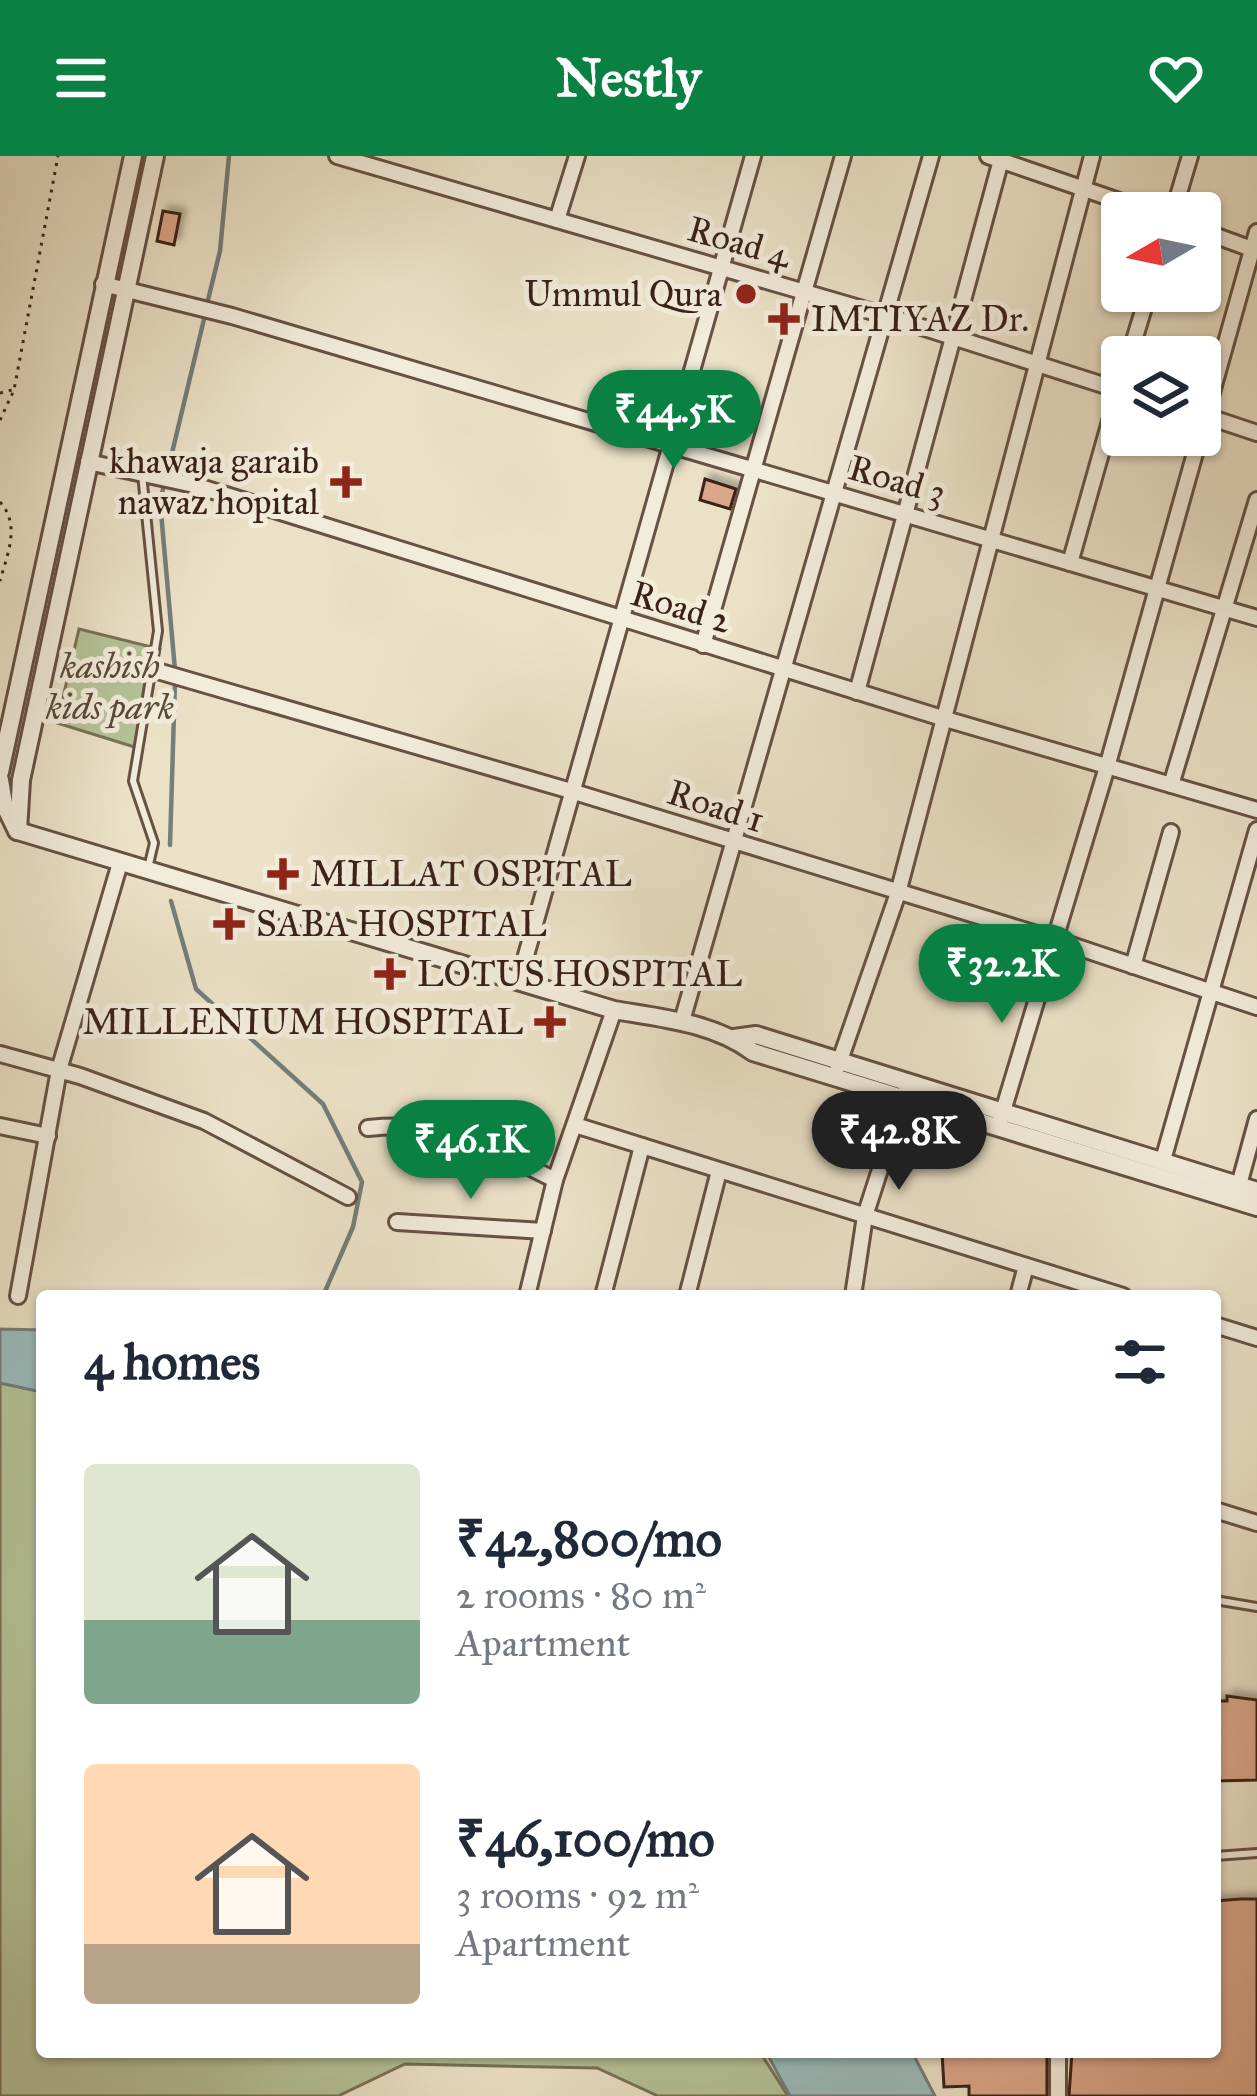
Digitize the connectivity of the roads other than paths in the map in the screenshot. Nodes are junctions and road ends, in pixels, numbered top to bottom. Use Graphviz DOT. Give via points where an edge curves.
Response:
graph roads {
  1 [pos="133,156"];
  2 [pos="155,156"];
  3 [pos="337,156"];
  4 [pos="577,156"];
  5 [pos="753,156"];
  6 [pos="843,156"];
  7 [pos="931,156"];
  8 [pos="1092,156"];
  9 [pos="1190,156"];
  10 [pos="994,158"];
  11 [pos="1083,186"];
  12 [pos="1179,192"];
  13 [pos="1101,193"];
  14 [pos="557,220"];
  15 [pos="1257,232"];
  16 [pos="1221,238"];
  17 [pos="1255,250"];
  18 [pos="722,268"];
  19 [pos="103,284"];
  20 [pos="126,290"];
  21 [pos="805,293"];
  22 [pos="886,316"];
  23 [pos="954,338"];
  24 [pos="1221,357"];
  25 [pos="1039,366"];
  26 [pos="1101,382"];
  27 [pos="1221,420"];
  28 [pos="1257,433"];
  29 [pos="672,446"];
  30 [pos="1101,456"];
  31 [pos="1192,456"];
  32 [pos="88,462"];
  33 [pos="752,469"];
  34 [pos="142,474"];
  35 [pos="832,493"];
  36 [pos="1257,500"];
  37 [pos="905,514"];
  38 [pos="991,539"];
  39 [pos="1070,563"];
  40 [pos="1157,588"];
  41 [pos="1225,608"];
  42 [pos="1257,618"];
  43 [pos="624,620"];
  44 [pos="703,645"];
  45 [pos="154,670"];
  46 [pos="785,670"];
  47 [pos="857,692"];
  48 [pos="942,718"];
  49 [pos="1107,767"];
  50 [pos="0,776"];
  51 [pos="1171,785"];
  52 [pos="572,791"];
  53 [pos="1257,810"];
  54 [pos="9,830"];
  55 [pos="1257,830"];
  56 [pos="1171,832"];
  57 [pos="736,844"];
  58 [pos="121,863"];
  59 [pos="148,871"];
  60 [pos="898,893"];
  61 [pos="1053,939"];
  62 [pos="1133,966"];
  63 [pos="519,980"];
  64 [pos="1209,993"];
  65 [pos="1257,1007"];
  66 [pos="614,1010"];
  67 [pos="682,1021"];
  68 [pos="0,1054"];
  69 [pos="837,1069"];
  70 [pos="59,1070"];
  71 [pos="906,1090"];
  72 [pos="1257,1118"];
  73 [pos="1000,1119"];
  74 [pos="575,1125"];
  75 [pos="0,1126"];
  76 [pos="368,1128"];
  77 [pos="48,1136"];
  78 [pos="642,1146"];
  79 [pos="1163,1160"];
  80 [pos="719,1171"];
  81 [pos="556,1180"];
  82 [pos="1239,1185"];
  83 [pos="1257,1191"];
  84 [pos="348,1197"];
  85 [pos="1257,1207"];
  86 [pos="866,1216"];
  87 [pos="397,1222"];
  88 [pos="543,1231"];
  89 [pos="1026,1266"];
  90 [pos="528,1290"];
  91 [pos="605,1290"];
  92 [pos="689,1290"];
  93 [pos="854,1290"];
  94 [pos="1020,1290"];
  95 [pos="1104,1290"];
  96 [pos="18,1296"];
  97 [pos="1221,1327"];
  98 [pos="1257,1338"];
  99 [pos="1221,1512"];
  100 [pos="1257,1523"];
  101 [pos="1221,1601"];
  102 [pos="1257,1607"];
  103 [pos="1257,1853"];
  104 [pos="1221,1856"];
  105 [pos="1058,2058"];
  106 [pos="1058,2096"];
  1 -- 19 [label="street"];
  2 -- 20 [label="street"];
  3 -- 14 [label="street, Road 4"];
  4 -- 14 [label="street"];
  5 -- 18 [label="street"];
  6 -- 21 [label="street"];
  7 -- 22 [label="street"];
  8 -- 11 [label="street"];
  9 -- 12 [label="street"];
  10 -- 11 [label="street"];
  10 -- 23 [label="street"];
  11 -- 13 [label="street"];
  11 -- 25 [label="street"];
  14 -- 18 [label="street, Road 4"];
  15 -- 17 [label="street"];
  16 -- 17 [label="street"];
  17 -- 24 [label="street"];
  18 -- 21 [label="street, Road 4"];
  18 -- 29 [label="street"];
  19 -- 20 [label="street, Road 3"];
  19 -- 50 [label="street"];
  20 -- 29 [label="street, Road 3"];
  20 -- 32 [label="street"];
  21 -- 22 [label="street, Road 4"];
  21 -- 33 [label="street"];
  22 -- 23 [label="street, Road 4"];
  22 -- 35 [label="street"];
  23 -- 25 [label="street, Road 4"];
  23 -- 37 [label="street"];
  25 -- 26 [label="street, Road 4"];
  25 -- 38 [label="street"];
  27 -- 28 [label="street"];
  29 -- 33 [label="street, Road 3"];
  29 -- 43 [label="street"];
  30 -- 39 [label="street"];
  31 -- 40 [label="street"];
  32 -- 34 [label="street, Road 2"];
  32 -- 54 [label="street"];
  33 -- 35 [label="street, Road 3"];
  33 -- 44 [label="street"];
  34 -- 43 [label="street, Road 2"];
  34 -- 45 [label="lane" via="158,631"];
  35 -- 37 [label="street, Road 3"];
  35 -- 46 [label="street"];
  36 -- 41 [label="street"];
  37 -- 38 [label="street, Road 3"];
  37 -- 47 [label="street"];
  38 -- 39 [label="street, Road 3"];
  38 -- 48 [label="street"];
  39 -- 40 [label="street, Road 3"];
  40 -- 41 [label="street, Road 3"];
  40 -- 49 [label="street"];
  41 -- 42 [label="street, Road 3"];
  41 -- 51 [label="street"];
  43 -- 44 [label="street, Road 2"];
  43 -- 52 [label="street"];
  44 -- 46 [label="street, Road 2"];
  45 -- 52 [label="street, Road 1"];
  45 -- 59 [label="lane" via="133,781 154,843"];
  46 -- 47 [label="street, Road 2"];
  46 -- 57 [label="street"];
  47 -- 48 [label="street, Road 2"];
  48 -- 49 [label="street, Road 2"];
  48 -- 60 [label="street"];
  49 -- 51 [label="street, Road 2"];
  49 -- 61 [label="street"];
  50 -- 54 [label="street"];
  51 -- 53 [label="street, Road 2"];
  52 -- 57 [label="street, Road 1"];
  52 -- 63 [label="street"];
  54 -- 58 [label="street"];
  55 -- 64 [label="street"];
  56 -- 62 [label="street"];
  57 -- 60 [label="street, Road 1"];
  57 -- 67 [label="street"];
  58 -- 59 [label="street"];
  58 -- 70 [label="street"];
  59 -- 63 [label="street"];
  60 -- 61 [label="street, Road 1"];
  60 -- 69 [label="street"];
  61 -- 62 [label="street, Road 1"];
  61 -- 73 [label="street"];
  62 -- 64 [label="street, Road 1"];
  63 -- 66 [label="street"];
  64 -- 65 [label="street, Road 1"];
  64 -- 79 [label="street"];
  66 -- 67 [label="street"];
  66 -- 74 [label="street"];
  67 -- 69 [label="street" via="734,1038 756,1035"];
  68 -- 70 [label="street"];
  69 -- 71 [label="street"];
  70 -- 77 [label="street"];
  70 -- 84 [label="street" via="204,1121"];
  71 -- 73 [label="street"];
  71 -- 86 [label="street"];
  72 -- 82 [label="street"];
  73 -- 79 [label="street"];
  73 -- 85 [label="street"];
  74 -- 78 [label="street"];
  74 -- 81 [label="street"];
  75 -- 77 [label="street"];
  76 -- 81 [label="street" via="446,1130"];
  77 -- 96 [label="street"];
  78 -- 80 [label="street"];
  78 -- 91 [label="street"];
  79 -- 82 [label="street"];
  80 -- 86 [label="street"];
  80 -- 92 [label="street"];
  81 -- 88 [label="street"];
  82 -- 83 [label="street"];
  86 -- 89 [label="street"];
  86 -- 93 [label="street"];
  87 -- 88 [label="street"];
  88 -- 90 [label="street"];
  89 -- 94 [label="street"];
  89 -- 95 [label="street"];
  97 -- 98 [label="street"];
  99 -- 100 [label="street"];
  101 -- 102 [label="lane"];
  103 -- 104 [label="lane"];
  105 -- 106 [label="street"];
}
